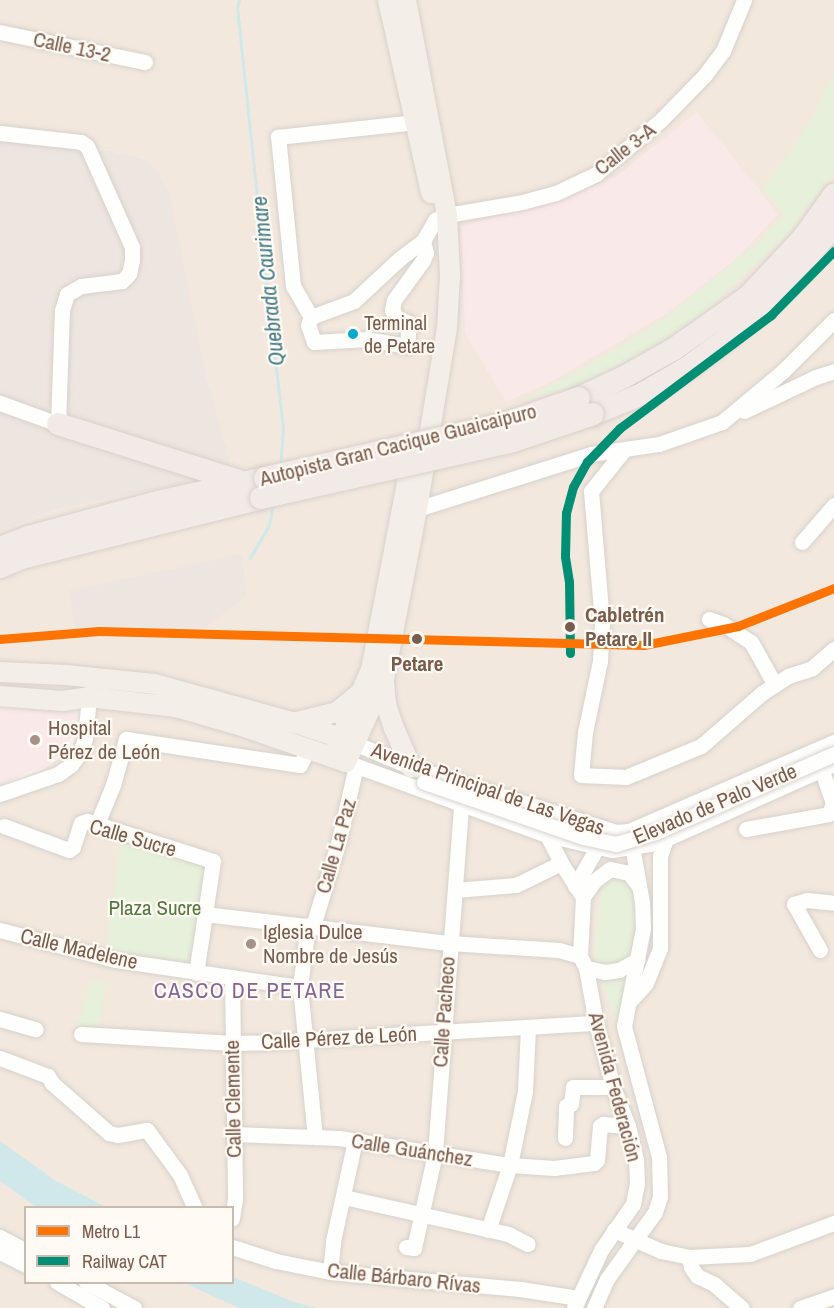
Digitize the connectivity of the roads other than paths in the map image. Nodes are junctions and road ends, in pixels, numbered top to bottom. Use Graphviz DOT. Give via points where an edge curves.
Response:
graph roads {
  1 [pos="388,0"];
  2 [pos="406,0"];
  3 [pos="744,0"];
  4 [pos="0,32"];
  5 [pos="145,62"];
  6 [pos="415,122"];
  7 [pos="0,133"];
  8 [pos="834,195"];
  9 [pos="441,218"];
  10 [pos="834,225"];
  11 [pos="423,241"];
  12 [pos="311,317"];
  13 [pos="834,320"];
  14 [pos="834,371"];
  15 [pos="0,403"];
  16 [pos="586,406"];
  17 [pos="722,422"];
  18 [pos="58,423"];
  19 [pos="624,450"];
  20 [pos="256,486"];
  21 [pos="834,505"];
  22 [pos="417,509"];
  23 [pos="188,517"];
  24 [pos="802,542"];
  25 [pos="0,548"];
  26 [pos="0,567"];
  27 [pos="0,582"];
  28 [pos="709,619"];
  29 [pos="834,649"];
  30 [pos="0,672"];
  31 [pos="384,679"];
  32 [pos="775,685"];
  33 [pos="365,688"];
  34 [pos="0,696"];
  35 [pos="89,697"];
  36 [pos="296,723"];
  37 [pos="347,740"];
  38 [pos="834,742"];
  39 [pos="308,749"];
  40 [pos="834,754"];
  41 [pos="345,762"];
  42 [pos="828,767"];
  43 [pos="418,774"];
  44 [pos="399,783"];
  45 [pos="0,795"];
  46 [pos="461,806"];
  47 [pos="97,824"];
  48 [pos="4,826"];
  49 [pos="746,829"];
  50 [pos="604,830"];
  51 [pos="629,831"];
  52 [pos="547,835"];
  53 [pos="666,839"];
  54 [pos="598,848"];
  55 [pos="633,848"];
  56 [pos="561,864"];
  57 [pos="638,885"];
  58 [pos="454,890"];
  59 [pos="579,892"];
  60 [pos="834,903"];
  61 [pos="205,914"];
  62 [pos="315,926"];
  63 [pos="0,930"];
  64 [pos="450,943"];
  65 [pos="820,950"];
  66 [pos="637,960"];
  67 [pos="583,962"];
  68 [pos="196,973"];
  69 [pos="232,977"];
  70 [pos="300,987"];
  71 [pos="629,1002"];
  72 [pos="0,1018"];
  73 [pos="596,1023"];
  74 [pos="528,1028"];
  75 [pos="36,1029"];
  76 [pos="442,1032"];
  77 [pos="81,1034"];
  78 [pos="306,1039"];
  79 [pos="232,1043"];
  80 [pos="0,1058"];
  81 [pos="613,1087"];
  82 [pos="628,1126"];
  83 [pos="233,1134"];
  84 [pos="315,1137"];
  85 [pos="565,1138"];
  86 [pos="355,1140"];
  87 [pos="435,1153"];
  88 [pos="510,1165"];
  89 [pos="344,1197"];
  90 [pos="195,1206"];
  91 [pos="234,1206"];
  92 [pos="421,1216"];
  93 [pos="834,1223"];
  94 [pos="488,1230"];
  95 [pos="614,1230"];
  96 [pos="0,1237"];
  97 [pos="635,1240"];
  98 [pos="528,1245"];
  99 [pos="406,1247"];
  100 [pos="234,1248"];
  101 [pos="13,1256"];
  102 [pos="689,1257"];
  103 [pos="330,1272"];
  104 [pos="60,1284"];
  105 [pos="90,1284"];
  106 [pos="834,1296"];
  107 [pos="576,1303"];
  108 [pos="737,1307"];
  109 [pos="102,1308"];
  110 [pos="134,1308"];
  111 [pos="594,1308"];
  112 [pos="800,1308"];
  1 -- 6 [label="main road"];
  2 -- 9 [label="main road"];
  3 -- 9 [label="street, Calle 3-A" via="723,51 704,76 661,120 596,174 544,196"];
  4 -- 5 [label="street, Calle 13-2"];
  6 -- 9 [label="main road"];
  6 -- 12 [label="street" via="278,138 293,286"];
  7 -- 18 [label="street" via="81,142 87,146 132,247 129,274 122,281 81,286 67,294 62,310"];
  8 -- 16 [label="highway, Autopista Gran Cacique Guaicaipuro" via="804,237 748,296 709,327 624,377"];
  9 -- 11 [label="street"];
  9 -- 22 [label="main road" via="450,276 447,328"];
  9 -- 33 [label="main road" via="427,380"];
  10 -- 16 [label="highway, Autopista Gran Cacique Guaicaipuro" via="787,283 726,339 687,368 640,395"];
  11 -- 12 [label="street" via="354,301"];
  11 -- 12 [label="street" via="423,260 394,300 392,310 397,318 409,323 407,346 368,339 314,342 308,326"];
  13 -- 17 [label="street" via="783,371"];
  14 -- 17 [label="street"];
  15 -- 18 [label="street"];
  16 -- 20 [label="highway, Autopista Gran Cacique Guaicaipuro, bridge"];
  17 -- 19 [label="street" via="668,442"];
  18 -- 20 [label="highway"];
  19 -- 22 [label="street" via="591,454"];
  19 -- 32 [label="street" via="591,491 601,642 581,775 626,777 701,746"];
  20 -- 23 [label="highway, Autopista Gran Cacique Guaicaipuro"];
  20 -- 25 [label="highway, Autopista Gran Cacique Guaicaipuro" via="158,502"];
  21 -- 24 [label="street"];
  22 -- 31 [label="main road"];
  23 -- 26 [label="highway, Autopista Gran Cacique Guaicaipuro" via="21,558"];
  23 -- 27 [label="highway, Autopista Gran Cacique Guaicaipuro"];
  28 -- 32 [label="street" via="751,642"];
  29 -- 32 [label="street" via="812,668"];
  30 -- 36 [label="main road" via="154,684"];
  31 -- 37 [label="main road"];
  31 -- 43 [label="main road" via="393,728"];
  33 -- 36 [label="main road" via="337,711"];
  33 -- 37 [label="main road"];
  34 -- 35 [label="main road" via="62,701"];
  35 -- 39 [label="main road" via="176,707"];
  35 -- 45 [label="street" via="85,739 71,765 58,774"];
  36 -- 37 [label="main road"];
  37 -- 41 [label="main road"];
  37 -- 43 [label="street, Avenida Principal de Las Vegas"];
  38 -- 51 [label="street, Avenida Principal de Las Vegas"];
  39 -- 41 [label="main road"];
  39 -- 47 [label="street" via="300,765 127,739"];
  40 -- 43 [label="street, Elevado de Palo Verde, bridge" via="656,832 616,844 583,837"];
  41 -- 44 [label="street, Avenida Principal de Las Vegas"];
  41 -- 62 [label="street, Calle La Paz" via="339,840"];
  42 -- 49 [label="street" via="833,803 829,814"];
  42 -- 53 [label="street, Avenida Principal de Las Vegas"];
  43 -- 44 [label="street, Elevado de Palo Verde"];
  43 -- 50 [label="street, Avenida Principal de Las Vegas"];
  44 -- 46 [label="street, Avenida Principal de Las Vegas"];
  46 -- 52 [label="street, Avenida Principal de Las Vegas"];
  46 -- 58 [label="street, Calle Pacheco"];
  47 -- 48 [label="street, Calle Sucre" via="83,821 69,850"];
  47 -- 61 [label="street, Calle Sucre" via="213,861"];
  50 -- 51 [label="street, Avenida Principal de Las Vegas"];
  50 -- 54 [label="street"];
  51 -- 55 [label="street"];
  52 -- 54 [label="street, Avenida Principal de Las Vegas"];
  52 -- 56 [label="street"];
  53 -- 55 [label="street, Avenida Principal de Las Vegas"];
  53 -- 71 [label="street" via="660,856 660,949 646,983"];
  54 -- 55 [label="street, Avenida Principal de Las Vegas"];
  54 -- 59 [label="street"];
  55 -- 57 [label="street"];
  56 -- 58 [label="street" via="516,885"];
  56 -- 59 [label="street"];
  57 -- 59 [label="street" via="629,873 610,869"];
  57 -- 66 [label="street" via="643,928"];
  58 -- 64 [label="street, Calle Pacheco"];
  59 -- 67 [label="street"];
  60 -- 65 [label="street" via="807,900 794,904"];
  61 -- 62 [label="street"];
  61 -- 68 [label="street"];
  62 -- 64 [label="street"];
  62 -- 70 [label="street, Calle La Paz"];
  63 -- 68 [label="street, Calle Madelene" via="115,960"];
  64 -- 67 [label="street" via="559,950"];
  64 -- 76 [label="street, Calle Pacheco"];
  66 -- 67 [label="street" via="619,970 605,972"];
  66 -- 71 [label="street, Avenida Federación"];
  67 -- 73 [label="street, Avenida Federación"];
  68 -- 69 [label="street, Calle Madelene"];
  69 -- 70 [label="street, Calle Madelene"];
  69 -- 79 [label="street, Calle Clemente"];
  70 -- 78 [label="street, Calle La Paz"];
  71 -- 97 [label="street, Avenida Federación" via="624,1026 626,1039 655,1138 661,1177 656,1212"];
  72 -- 75 [label="street"];
  73 -- 74 [label="street, Calle Pérez de León"];
  73 -- 81 [label="street, Avenida Federación"];
  74 -- 76 [label="street, Calle Pérez de León"];
  74 -- 88 [label="street" via="525,1091"];
  76 -- 78 [label="street, Calle Pérez de León"];
  76 -- 87 [label="street, Calle Pacheco"];
  77 -- 79 [label="street, Calle Pérez de León"];
  78 -- 79 [label="street, Calle Pérez de León"];
  78 -- 84 [label="street, Calle La Paz"];
  79 -- 83 [label="street, Calle Clemente"];
  80 -- 90 [label="street" via="48,1076 109,1133 147,1130 167,1155"];
  81 -- 82 [label="street, Avenida Federación"];
  81 -- 85 [label="street" via="573,1088 571,1104 566,1106"];
  82 -- 88 [label="street, Calle Guánchez" via="600,1126 597,1160 590,1166"];
  82 -- 95 [label="street, Avenida Federación" via="637,1166 636,1194"];
  83 -- 84 [label="street, Calle Guánchez"];
  83 -- 91 [label="street, Calle Clemente"];
  84 -- 86 [label="street, Calle Guánchez"];
  86 -- 87 [label="street, Calle Guánchez"];
  86 -- 89 [label="street"];
  87 -- 88 [label="street, Calle Guánchez"];
  87 -- 92 [label="street, Calle Pacheco"];
  88 -- 94 [label="street"];
  89 -- 92 [label="street"];
  89 -- 103 [label="street"];
  92 -- 94 [label="street"];
  92 -- 99 [label="street, Calle Pacheco" via="414,1248"];
  93 -- 102 [label="street" via="750,1254"];
  94 -- 98 [label="street" via="508,1234"];
  95 -- 97 [label="street"];
  95 -- 107 [label="street, Avenida Federación"];
  96 -- 101 [label="street"];
  97 -- 102 [label="street"];
  97 -- 111 [label="street, Avenida Federación" via="607,1279"];
  100 -- 103 [label="street, Calle Bárbaro Rívas"];
  102 -- 108 [label="street" via="697,1276 714,1284"];
  103 -- 107 [label="street, Calle Bárbaro Rívas" via="520,1289"];
  104 -- 109 [label="street"];
  105 -- 110 [label="street"];
  106 -- 112 [label="street"];
}
